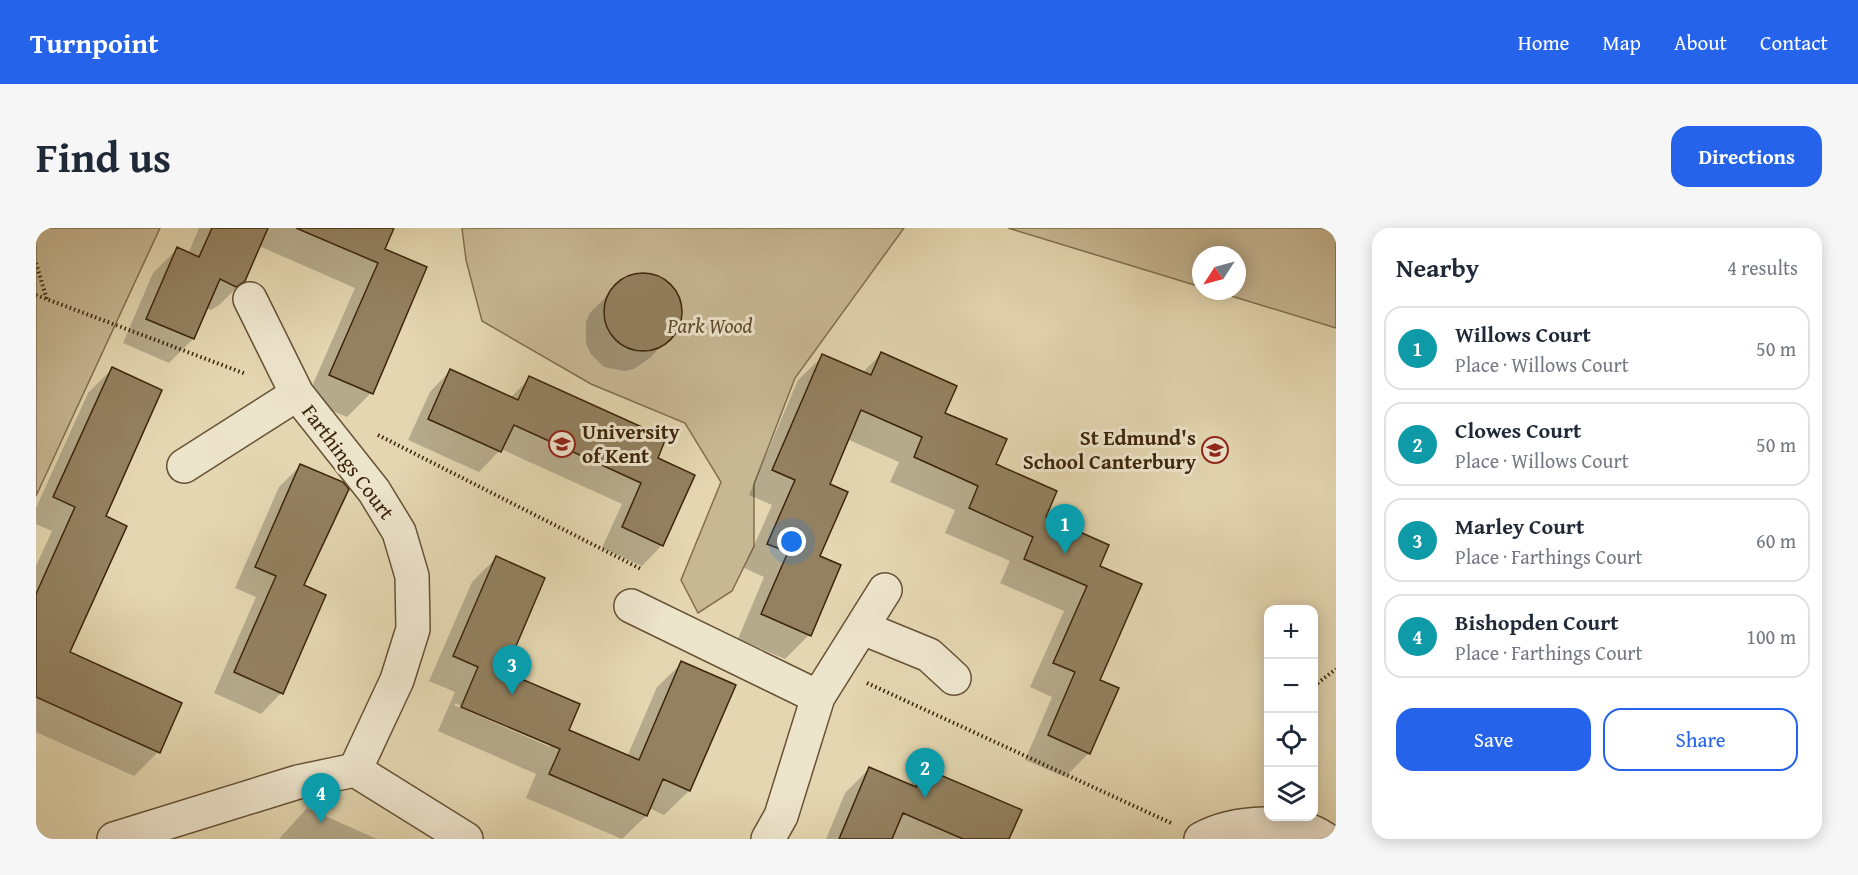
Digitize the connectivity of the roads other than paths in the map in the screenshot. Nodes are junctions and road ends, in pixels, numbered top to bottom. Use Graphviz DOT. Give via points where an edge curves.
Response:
graph roads {
  1 [pos="250,299"];
  2 [pos="297,394"];
  3 [pos="184,466"];
  4 [pos="885,590"];
  5 [pos="631,606"];
  6 [pos="863,628"];
  7 [pos="954,678"];
  8 [pos="818,697"];
  9 [pos="355,770"];
  10 [pos="1203,838"];
  11 [pos="114,839"];
  12 [pos="466,839"];
  13 [pos="768,839"];
  14 [pos="1324,839"];
  1 -- 2 [label="street, Farthings Court"];
  2 -- 3 [label="street, Farthings Court"];
  2 -- 9 [label="street, Farthings Court" via="374,491 399,532 412,576 413,629 397,680"];
  4 -- 6 [label="street"];
  5 -- 8 [label="street"];
  6 -- 7 [label="street" via="929,655"];
  6 -- 8 [label="street"];
  8 -- 13 [label="street" via="781,816"];
  9 -- 11 [label="street" via="298,782"];
  9 -- 12 [label="street"];
  10 -- 14 [label="street" via="1261,823 1312,830"];
}
